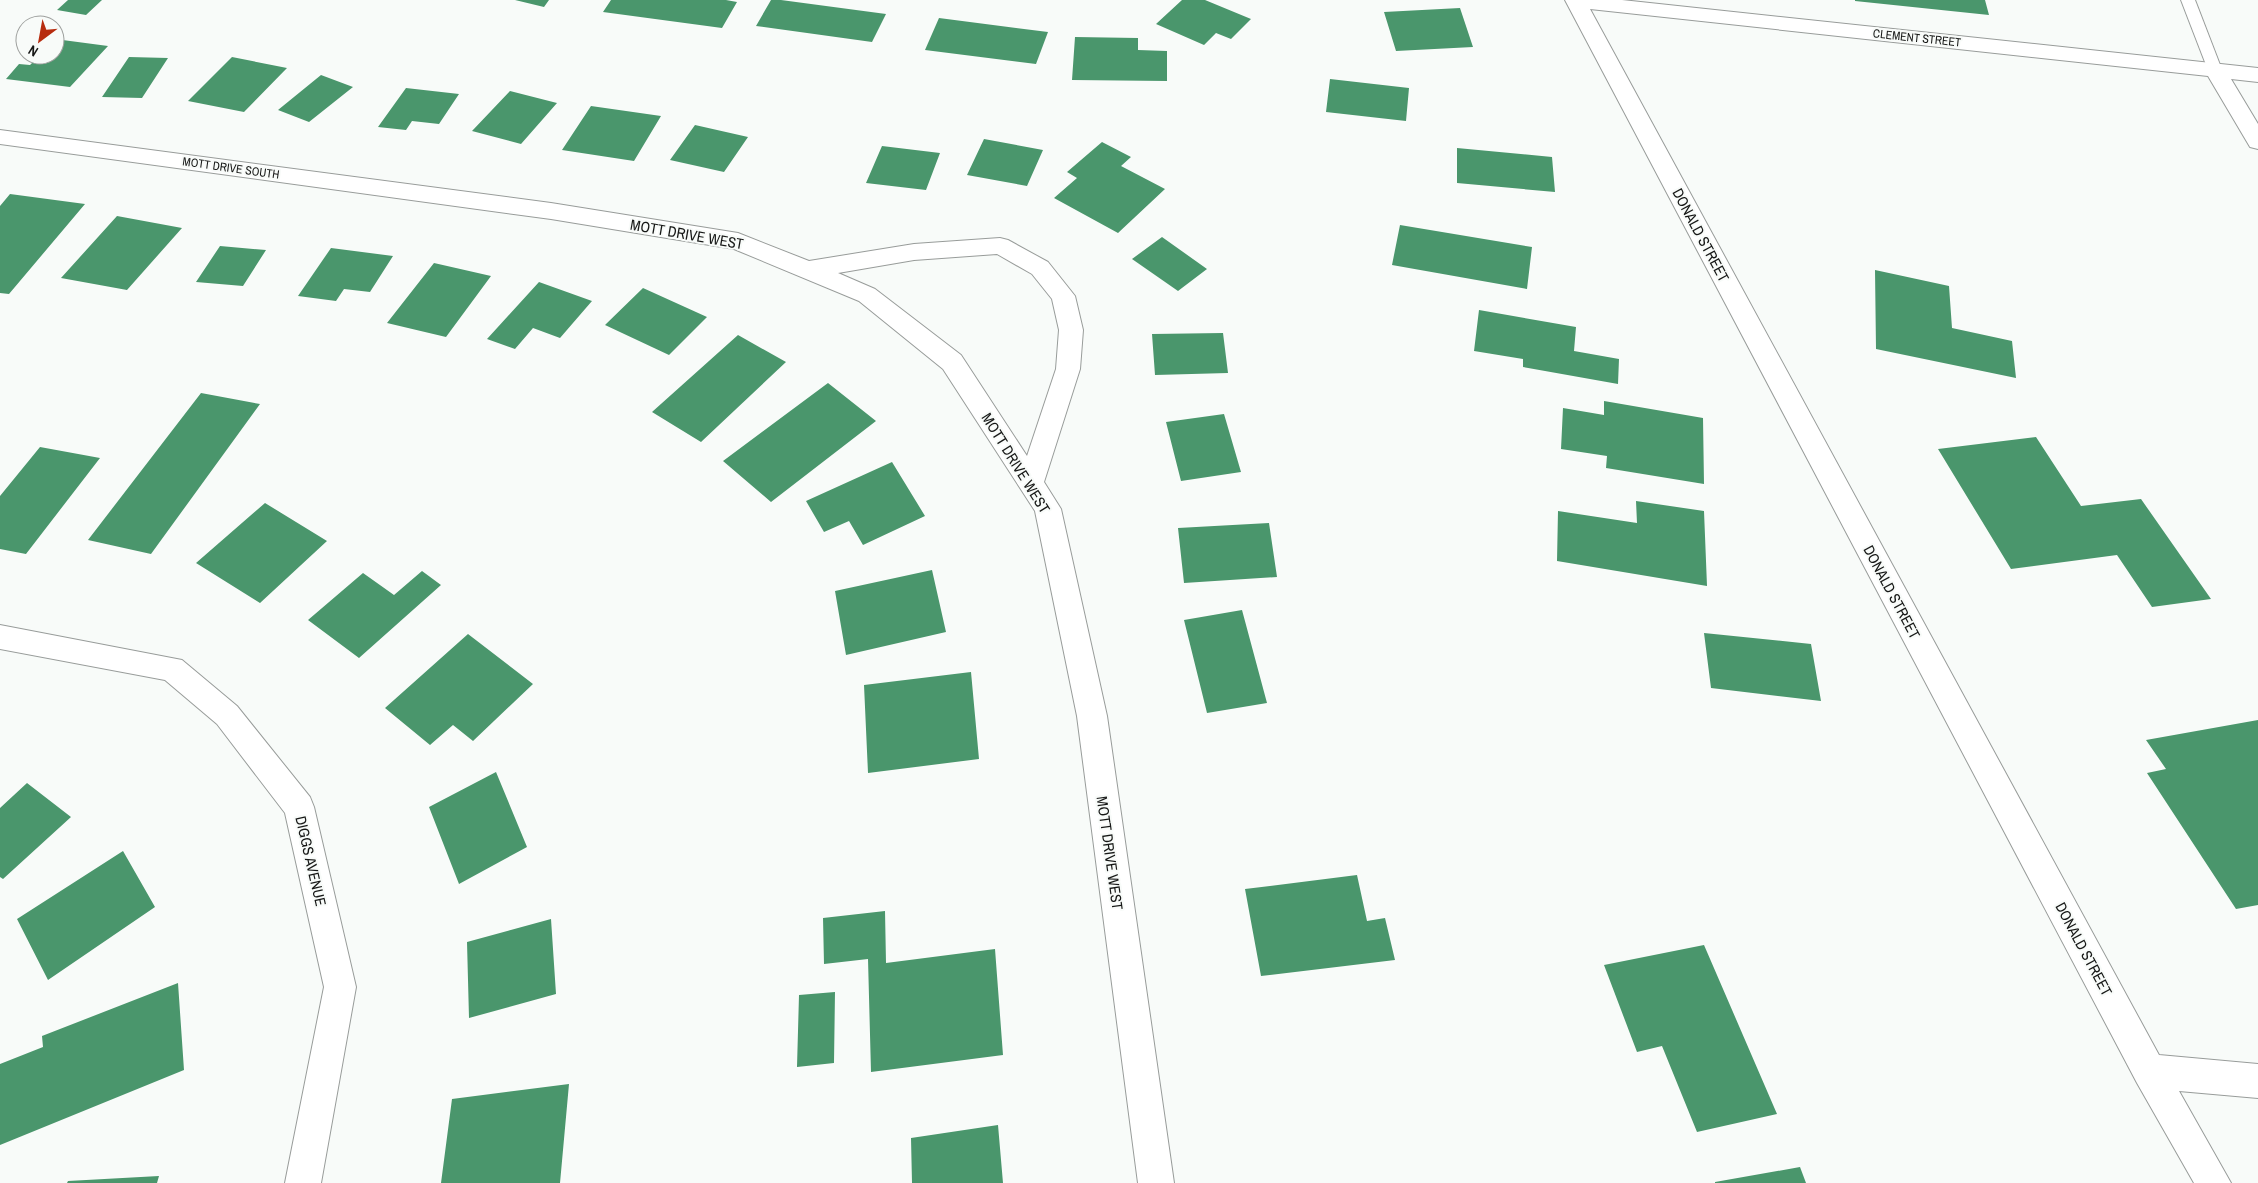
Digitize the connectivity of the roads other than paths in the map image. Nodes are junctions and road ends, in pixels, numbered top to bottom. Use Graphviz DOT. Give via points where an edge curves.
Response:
graph roads {
  1 [pos="2188,0"];
  2 [pos="1575,1"];
  3 [pos="2196,21"];
  4 [pos="2215,70"];
  5 [pos="2258,75"];
  6 [pos="0,137"];
  7 [pos="2258,142"];
  8 [pos="462,199"];
  9 [pos="807,270"];
  10 [pos="1031,483"];
  11 [pos="0,637"];
  12 [pos="2149,1071"];
  13 [pos="2258,1081"];
  14 [pos="303,1183"];
  15 [pos="1156,1183"];
  16 [pos="2213,1183"];
  1 -- 3 [label="lane"];
  2 -- 4 [label="street, CLEMENT STREET"];
  2 -- 12 [label="street, DONALD STREET"];
  3 -- 4 [label="lane"];
  4 -- 5 [label="street, CLEMENT STREET"];
  4 -- 7 [label="street"];
  6 -- 8 [label="street, MOTT DRIVE SOUTH"];
  8 -- 9 [label="street, MOTT DRIVE WEST" via="738,241"];
  9 -- 10 [label="street, MOTT DRIVE WEST" via="867,295 952,362"];
  9 -- 10 [label="street" via="914,252 1000,246 1040,268 1063,296 1071,330 1068,369"];
  10 -- 15 [label="street, MOTT DRIVE WEST" via="1048,509 1092,716"];
  11 -- 14 [label="street, DIGGS AVENUE" via="172,669 227,715 299,807 340,987"];
  12 -- 13 [label="street"];
  12 -- 16 [label="street, DONALD STREET"];
}
